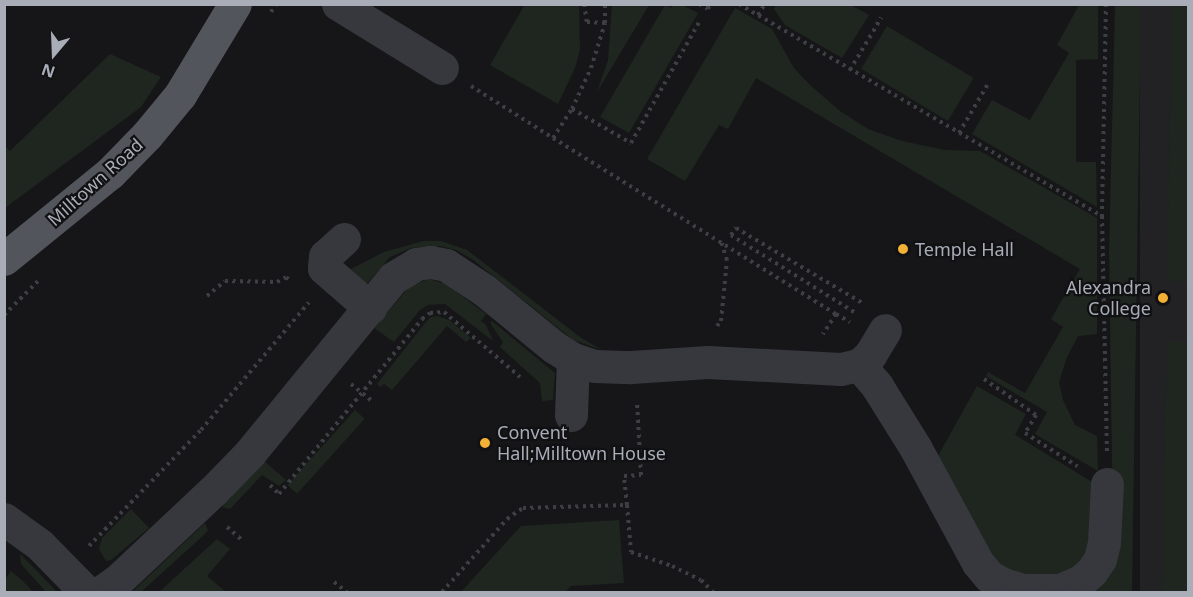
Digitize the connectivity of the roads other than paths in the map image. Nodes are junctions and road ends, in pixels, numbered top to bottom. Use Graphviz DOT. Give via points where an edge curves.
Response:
graph roads {
  1 [pos="235,4"];
  2 [pos="338,4"];
  3 [pos="442,68"];
  4 [pos="344,239"];
  5 [pos="4,259"];
  6 [pos="370,308"];
  7 [pos="868,320"];
  8 [pos="573,359"];
  9 [pos="859,365"];
  10 [pos="571,415"];
  11 [pos="1107,484"];
  12 [pos="4,519"];
  13 [pos="109,587"];
  14 [pos="86,592"];
  1 -- 5 [label="main road, Milltown Road" via="180,95 147,135 110,173"];
  2 -- 3 [label="street"];
  4 -- 6 [label="street" via="325,256 324,268"];
  6 -- 8 [label="street" via="403,270 431,262 446,266 484,290"];
  6 -- 13 [label="street" via="249,454"];
  7 -- 9 [label="street" via="870,355"];
  8 -- 9 [label="street" via="606,367 708,362 825,370"];
  8 -- 10 [label="street"];
  9 -- 11 [label="street" via="877,386 915,447 978,563 989,576 1004,584 1023,590 1060,590 1092,571 1104,543"];
  12 -- 14 [label="street" via="40,545"];
}
